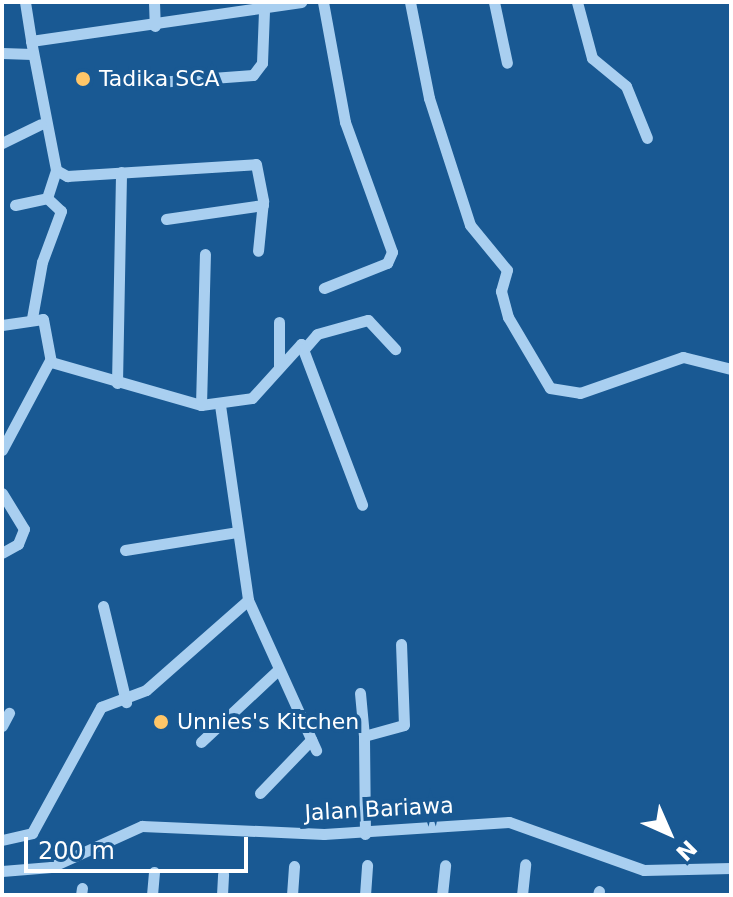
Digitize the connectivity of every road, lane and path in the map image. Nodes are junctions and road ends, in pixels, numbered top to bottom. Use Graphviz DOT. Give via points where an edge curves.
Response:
graph roads {
  1 [pos="25,2"];
  2 [pos="154,2"];
  3 [pos="301,2"];
  4 [pos="323,2"];
  5 [pos="410,2"];
  6 [pos="494,2"];
  7 [pos="577,2"];
  8 [pos="264,12"];
  9 [pos="155,26"];
  10 [pos="31,41"];
  11 [pos="2,53"];
  12 [pos="32,54"];
  13 [pos="507,63"];
  14 [pos="131,84"];
  15 [pos="41,124"];
  16 [pos="647,138"];
  17 [pos="2,143"];
  18 [pos="56,170"];
  19 [pos="121,172"];
  20 [pos="47,198"];
  21 [pos="15,205"];
  22 [pos="263,205"];
  23 [pos="166,219"];
  24 [pos="258,251"];
  25 [pos="205,254"];
  26 [pos="324,288"];
  27 [pos="32,318"];
  28 [pos="279,322"];
  29 [pos="2,325"];
  30 [pos="305,348"];
  31 [pos="395,349"];
  32 [pos="50,360"];
  33 [pos="279,368"];
  34 [pos="731,369"];
  35 [pos="117,383"];
  36 [pos="201,405"];
  37 [pos="220,405"];
  38 [pos="2,450"];
  39 [pos="2,493"];
  40 [pos="362,505"];
  41 [pos="237,532"];
  42 [pos="125,550"];
  43 [pos="2,553"];
  44 [pos="247,596"];
  45 [pos="103,606"];
  46 [pos="401,644"];
  47 [pos="278,670"];
  48 [pos="360,693"];
  49 [pos="126,702"];
  50 [pos="9,713"];
  51 [pos="2,726"];
  52 [pos="364,736"];
  53 [pos="201,742"];
  54 [pos="260,793"];
  55 [pos="365,834"];
  56 [pos="2,840"];
  57 [pos="525,864"];
  58 [pos="367,865"];
  59 [pos="445,865"];
  60 [pos="731,865"];
  61 [pos="294,866"];
  62 [pos="2,871"];
  63 [pos="154,872"];
  64 [pos="223,874"];
  65 [pos="152,895"];
  66 [pos="222,895"];
  67 [pos="292,895"];
  68 [pos="365,895"];
  69 [pos="442,895"];
  70 [pos="522,895"];
  1 -- 10 [label="street"];
  2 -- 9 [label="street"];
  3 -- 8 [label="street"];
  4 -- 26 [label="street" via="345,122 392,252 387,263"];
  5 -- 34 [label="street" via="429,98 474,233 507,270 501,291 508,317 557,394 613,384 683,357"];
  6 -- 13 [label="street"];
  7 -- 16 [label="street" via="596,63 626,86"];
  8 -- 9 [label="street"];
  8 -- 14 [label="street" via="262,63 253,75"];
  9 -- 10 [label="street"];
  10 -- 12 [label="street"];
  11 -- 12 [label="street"];
  12 -- 15 [label="street"];
  15 -- 17 [label="street"];
  15 -- 18 [label="street"];
  18 -- 19 [label="street"];
  18 -- 20 [label="street"];
  19 -- 22 [label="street" via="253,163 261,170"];
  19 -- 35 [label="street"];
  20 -- 21 [label="street"];
  20 -- 27 [label="street" via="61,211 42,262"];
  22 -- 23 [label="street"];
  22 -- 24 [label="street"];
  25 -- 36 [label="street"];
  27 -- 29 [label="street"];
  27 -- 32 [label="street" via="47,325"];
  28 -- 33 [label="street"];
  30 -- 31 [label="street" via="317,334 368,320"];
  30 -- 33 [label="street" via="297,345"];
  30 -- 40 [label="street"];
  32 -- 35 [label="street"];
  32 -- 38 [label="street"];
  33 -- 37 [label="street" via="252,398"];
  35 -- 36 [label="street"];
  36 -- 37 [label="street"];
  37 -- 41 [label="street"];
  39 -- 43 [label="street" via="24,529 18,544"];
  41 -- 42 [label="street"];
  41 -- 44 [label="street"];
  44 -- 47 [label="street"];
  44 -- 49 [label="street"];
  45 -- 49 [label="street"];
  46 -- 52 [label="street" via="404,725"];
  47 -- 53 [label="street"];
  47 -- 54 [label="street" via="314,745"];
  48 -- 52 [label="street"];
  49 -- 56 [label="street" via="101,707 32,833"];
  50 -- 51 [label="street"];
  52 -- 55 [label="street"];
  55 -- 60 [label="street, Jalan Bariawa" via="509,822 644,870"];
  55 -- 62 [label="street, Jalan Bariawa" via="142,826 51,867"];
  57 -- 70 [label="street"];
  58 -- 68 [label="street"];
  59 -- 69 [label="street"];
  61 -- 67 [label="street"];
  63 -- 65 [label="street"];
  64 -- 66 [label="street"];
}
